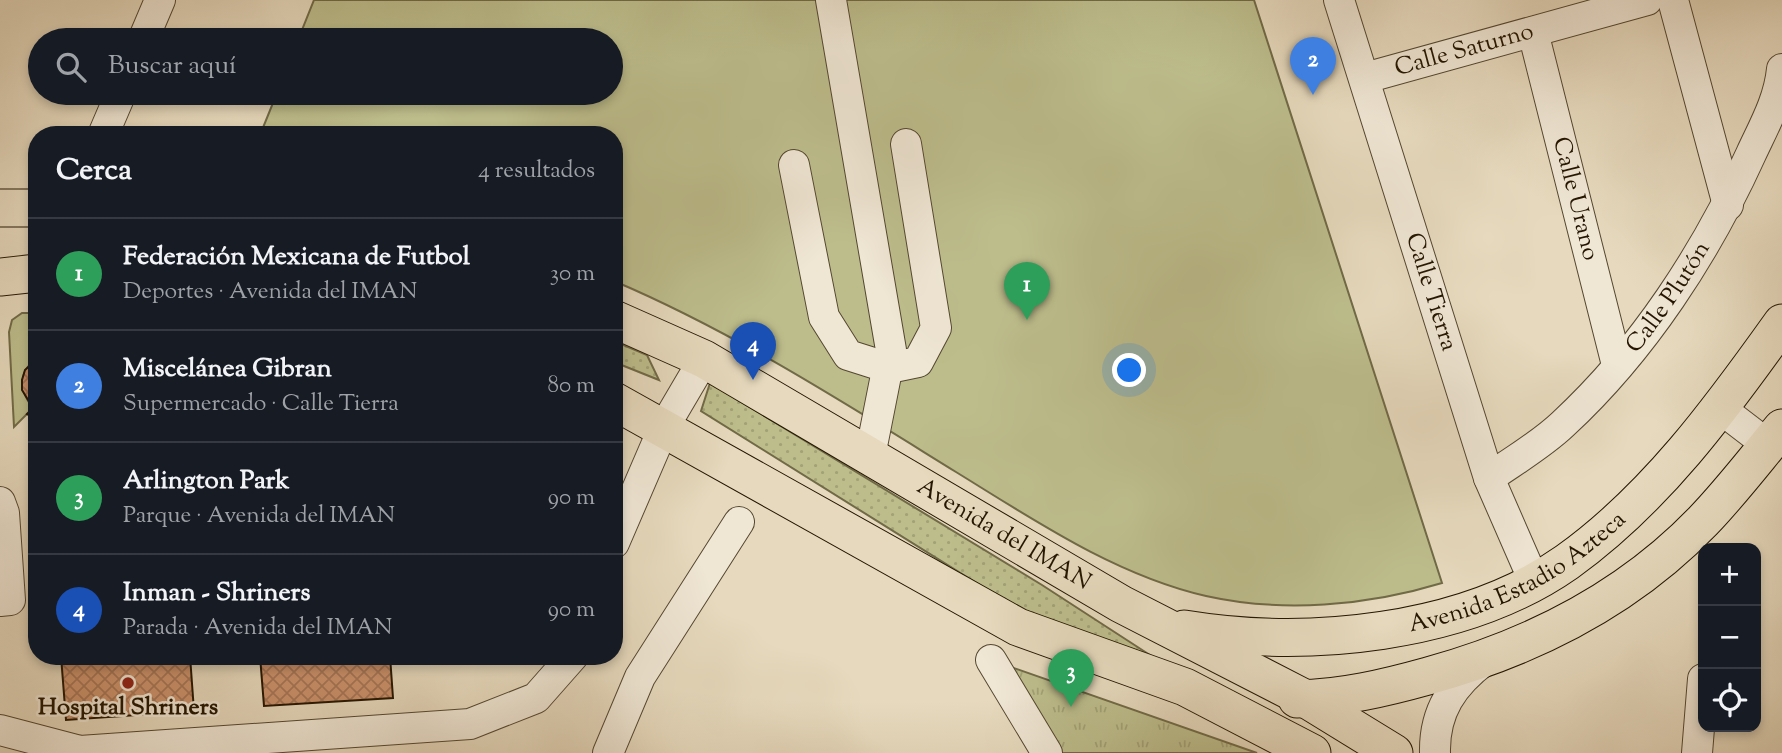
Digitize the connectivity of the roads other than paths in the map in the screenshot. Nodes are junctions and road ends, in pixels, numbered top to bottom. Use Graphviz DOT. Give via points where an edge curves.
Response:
graph roads {
  1 [pos="160,0"];
  2 [pos="831,0"];
  3 [pos="1339,0"];
  4 [pos="1647,0"];
  5 [pos="1673,0"];
  6 [pos="149,28"];
  7 [pos="1533,32"];
  8 [pos="1782,69"];
  9 [pos="1365,78"];
  10 [pos="116,105"];
  11 [pos="107,126"];
  12 [pos="906,144"];
  13 [pos="794,165"];
  14 [pos="1728,205"];
  15 [pos="28,274"];
  16 [pos="0,277"];
  17 [pos="623,323"];
  18 [pos="1782,323"];
  19 [pos="704,359"];
  20 [pos="1618,365"];
  21 [pos="889,368"];
  22 [pos="623,406"];
  23 [pos="1721,409"];
  24 [pos="664,428"];
  25 [pos="1775,436"];
  26 [pos="870,457"];
  27 [pos="1489,478"];
  28 [pos="0,502"];
  29 [pos="623,522"];
  30 [pos="739,522"];
  31 [pos="1534,581"];
  32 [pos="0,601"];
  33 [pos="1160,625"];
  34 [pos="1488,657"];
  35 [pos="991,660"];
  36 [pos="565,665"];
  37 [pos="1185,687"];
  38 [pos="1306,699"];
  39 [pos="0,730"];
  40 [pos="1699,732"];
  41 [pos="608,753"];
  42 [pos="1047,753"];
  43 [pos="1312,753"];
  44 [pos="1394,753"];
  45 [pos="1435,753"];
  46 [pos="1698,753"];
  1 -- 6 [label="street"];
  2 -- 21 [label="street" via="891,350"];
  3 -- 9 [label="street, Calle Tierra"];
  4 -- 7 [label="street, Calle Saturno"];
  5 -- 14 [label="street"];
  7 -- 9 [label="street, Calle Saturno"];
  7 -- 20 [label="street, Calle Urano"];
  8 -- 14 [label="street, Calle Plutón" via="1779,93"];
  9 -- 27 [label="street, Calle Tierra"];
  10 -- 11 [label="street"];
  12 -- 21 [label="street" via="936,328 918,362"];
  13 -- 21 [label="street" via="824,317 848,355"];
  14 -- 20 [label="street, Calle Plutón" via="1683,279"];
  15 -- 16 [label="main road"];
  17 -- 19 [label="main road, Avenida del IMAN"];
  18 -- 23 [label="main road, Avenida Estadio Azteca"];
  19 -- 24 [label="street"];
  19 -- 26 [label="main road, Avenida del IMAN"];
  20 -- 27 [label="street, Calle Plutón" via="1562,425"];
  21 -- 26 [label="street"];
  22 -- 24 [label="main road"];
  23 -- 25 [label="street"];
  23 -- 31 [label="main road, Avenida Estadio Azteca" via="1666,473 1610,526 1567,562"];
  24 -- 29 [label="street"];
  24 -- 37 [label="main road" via="1018,627"];
  25 -- 34 [label="main road" via="1701,523 1637,578 1558,628"];
  26 -- 33 [label="main road, Avenida del IMAN"];
  27 -- 31 [label="street, Calle Tierra"];
  28 -- 32 [label="street" via="10,600"];
  30 -- 41 [label="street" via="640,677"];
  31 -- 33 [label="main road, Avenida Estadio Azteca" via="1461,612 1345,634 1250,635"];
  33 -- 38 [label="main road, Avenida del IMAN"];
  34 -- 38 [label="main road" via="1386,687"];
  34 -- 45 [label="street" via="1451,692 1437,724"];
  35 -- 42 [label="street"];
  36 -- 39 [label="street" via="536,698 470,724 80,751"];
  37 -- 38 [label="main road" via="1241,697"];
  37 -- 43 [label="main road"];
  38 -- 44 [label="main road, Avenida del IMAN"];
  40 -- 46 [label="street"];
}
